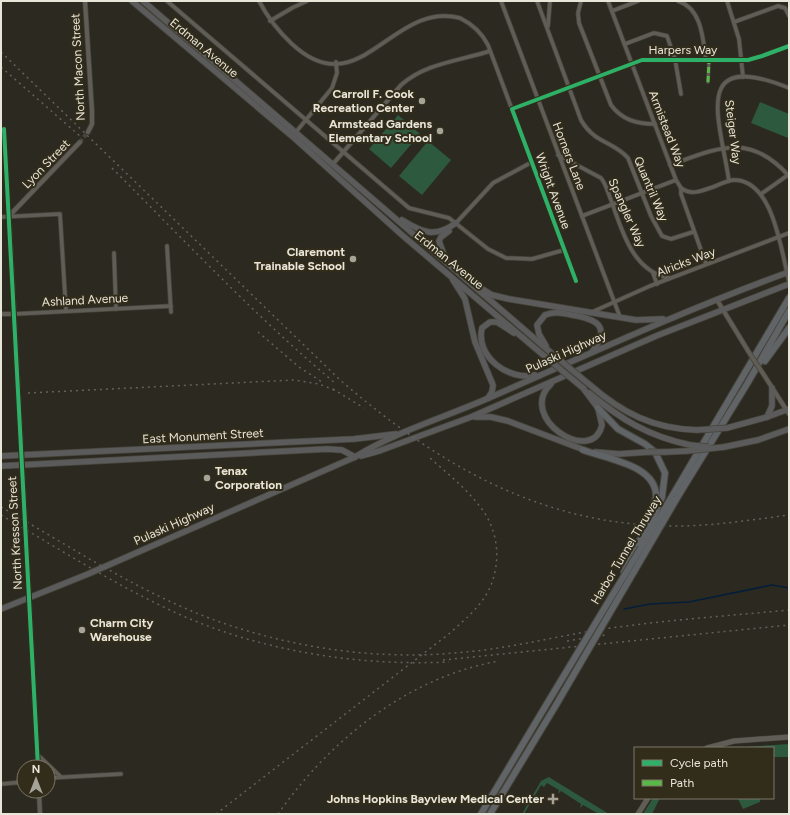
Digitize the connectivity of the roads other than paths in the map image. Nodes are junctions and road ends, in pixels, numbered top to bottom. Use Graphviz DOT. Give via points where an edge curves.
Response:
graph roads {
  1 [pos="85,1"];
  2 [pos="132,1"];
  3 [pos="143,1"];
  4 [pos="167,1"];
  5 [pos="260,1"];
  6 [pos="307,1"];
  7 [pos="501,1"];
  8 [pos="537,1"];
  9 [pos="550,1"];
  10 [pos="582,1"];
  11 [pos="608,1"];
  12 [pos="638,1"];
  13 [pos="678,1"];
  14 [pos="727,1"];
  15 [pos="612,11"];
  16 [pos="433,12"];
  17 [pos="789,16"];
  18 [pos="270,21"];
  19 [pos="734,22"];
  20 [pos="548,31"];
  21 [pos="387,34"];
  22 [pos="625,44"];
  23 [pos="789,46"];
  24 [pos="490,51"];
  25 [pos="674,59"];
  26 [pos="707,60"];
  27 [pos="741,60"];
  28 [pos="336,62"];
  29 [pos="632,64"];
  30 [pos="599,77"];
  31 [pos="743,77"];
  32 [pos="708,82"];
  33 [pos="569,88"];
  34 [pos="789,88"];
  35 [pos="681,94"];
  36 [pos="537,100"];
  37 [pos="512,109"];
  38 [pos="306,120"];
  39 [pos="655,124"];
  40 [pos="4,129"];
  41 [pos="88,132"];
  42 [pos="296,132"];
  43 [pos="80,142"];
  44 [pos="724,148"];
  45 [pos="343,151"];
  46 [pos="558,155"];
  47 [pos="532,162"];
  48 [pos="333,164"];
  49 [pos="670,165"];
  50 [pos="788,175"];
  51 [pos="676,180"];
  52 [pos="729,181"];
  53 [pos="681,188"];
  54 [pos="643,193"];
  55 [pos="761,194"];
  56 [pos="612,204"];
  57 [pos="380,205"];
  58 [pos="9,216"];
  59 [pos="582,216"];
  60 [pos="1,217"];
  61 [pos="456,223"];
  62 [pos="693,232"];
  63 [pos="789,233"];
  64 [pos="778,237"];
  65 [pos="168,246"];
  66 [pos="564,250"];
  67 [pos="114,253"];
  68 [pos="449,263"];
  69 [pos="706,264"];
  70 [pos="448,273"];
  71 [pos="653,273"];
  72 [pos="788,274"];
  73 [pos="670,278"];
  74 [pos="466,279"];
  75 [pos="576,281"];
  76 [pos="789,283"];
  77 [pos="657,284"];
  78 [pos="789,298"];
  79 [pos="716,300"];
  80 [pos="613,302"];
  81 [pos="170,306"];
  82 [pos="116,309"];
  83 [pos="722,309"];
  84 [pos="66,311"];
  85 [pos="789,311"];
  86 [pos="171,312"];
  87 [pos="592,312"];
  88 [pos="1,314"];
  89 [pos="14,314"];
  90 [pos="620,317"];
  91 [pos="670,318"];
  92 [pos="789,328"];
  93 [pos="629,336"];
  94 [pos="634,346"];
  95 [pos="549,351"];
  96 [pos="592,352"];
  97 [pos="542,354"];
  98 [pos="547,372"];
  99 [pos="555,381"];
  100 [pos="747,384"];
  101 [pos="583,388"];
  102 [pos="772,388"];
  103 [pos="488,399"];
  104 [pos="598,408"];
  105 [pos="788,411"];
  106 [pos="471,417"];
  107 [pos="767,417"];
  108 [pos="789,429"];
  109 [pos="405,432"];
  110 [pos="724,447"];
  111 [pos="582,450"];
  112 [pos="1,456"];
  113 [pos="21,456"];
  114 [pos="355,457"];
  115 [pos="22,465"];
  116 [pos="1,466"];
  117 [pos="659,497"];
  118 [pos="674,498"];
  119 [pos="620,580"];
  120 [pos="30,598"];
  121 [pos="1,609"];
  122 [pos="789,737"];
  123 [pos="711,747"];
  124 [pos="37,754"];
  125 [pos="37,759"];
  126 [pos="122,774"];
  127 [pos="56,777"];
  128 [pos="61,777"];
  129 [pos="16,783"];
  130 [pos="1,784"];
  131 [pos="39,799"];
  132 [pos="647,799"];
  133 [pos="40,814"];
  134 [pos="481,814"];
  135 [pos="492,814"];
  136 [pos="638,814"];
  1 -- 41 [label="street, North Macon Street" via="92,111 92,124"];
  2 -- 70 [label="main road, Erdman Avenue"];
  3 -- 42 [label="main road, Erdman Avenue"];
  4 -- 38 [label="street, Erdman Avenue"];
  5 -- 18 [label="street"];
  6 -- 18 [label="street"];
  7 -- 36 [label="street, Horners Lane"];
  8 -- 20 [label="street, Quantril Way"];
  9 -- 20 [label="street"];
  10 -- 30 [label="street" via="578,18"];
  11 -- 15 [label="street, Armistead Way"];
  12 -- 15 [label="street"];
  13 -- 26 [label="street" via="694,12"];
  14 -- 19 [label="street"];
  15 -- 22 [label="street, Armistead Way"];
  16 -- 24 [label="street, Wright Avenue" via="450,14 466,21 483,37"];
  17 -- 19 [label="street" via="784,8 778,6"];
  18 -- 28 [label="street" via="284,38 305,55 318,60"];
  19 -- 27 [label="street"];
  20 -- 33 [label="street, Quantril Way"];
  21 -- 28 [label="street" via="356,56"];
  22 -- 25 [label="street" via="654,33 662,34 669,40"];
  22 -- 29 [label="street, Armistead Way"];
  23 -- 27 [label="street, Harpers Way" via="762,56"];
  24 -- 37 [label="street, Wright Avenue"];
  24 -- 45 [label="street" via="434,66 412,76 401,85"];
  25 -- 26 [label="street, Harpers Way"];
  25 -- 29 [label="street, Harpers Way" via="647,59"];
  25 -- 35 [label="street"];
  26 -- 27 [label="street, Harpers Way"];
  26 -- 32 [label="street"];
  27 -- 31 [label="street"];
  28 -- 38 [label="street" via="337,73 332,88"];
  29 -- 30 [label="street, Harpers Way"];
  29 -- 39 [label="street, Armistead Way"];
  30 -- 33 [label="street, Harpers Way"];
  30 -- 39 [label="street" via="615,111 632,122"];
  31 -- 34 [label="street" via="767,80"];
  31 -- 44 [label="street, Steiger Way" via="726,81 718,92 717,104"];
  33 -- 36 [label="street, Harpers Way"];
  33 -- 54 [label="street, Quantril Way" via="588,131 626,156"];
  36 -- 37 [label="street, Harpers Way"];
  36 -- 46 [label="street, Horners Lane"];
  37 -- 47 [label="street, Wright Avenue"];
  38 -- 42 [label="street"];
  38 -- 45 [label="street, Erdman Avenue"];
  39 -- 49 [label="street, Armistead Way"];
  40 -- 58 [label="street, North Kresson Street"];
  42 -- 48 [label="main road, Erdman Avenue"];
  43 -- 58 [label="street, Lyon Street"];
  44 -- 49 [label="street" via="717,148"];
  44 -- 50 [label="street" via="746,148 761,152 775,160"];
  44 -- 52 [label="street, Steiger Way"];
  45 -- 48 [label="street"];
  45 -- 61 [label="street, Erdman Avenue" via="409,208 442,215"];
  46 -- 56 [label="street, Spangler Way" via="601,178"];
  46 -- 59 [label="street, Horners Lane"];
  47 -- 61 [label="street" via="493,183"];
  47 -- 66 [label="street, Wright Avenue"];
  48 -- 57 [label="main road, Erdman Avenue"];
  49 -- 51 [label="street, Armistead Way"];
  50 -- 55 [label="street"];
  51 -- 53 [label="street, Armistead Way"];
  51 -- 54 [label="street"];
  52 -- 53 [label="street" via="698,192 688,192"];
  52 -- 55 [label="street" via="749,184"];
  53 -- 62 [label="street, Armistead Way"];
  54 -- 56 [label="street"];
  54 -- 62 [label="street, Quantril Way" via="662,236 675,239"];
  55 -- 64 [label="street"];
  56 -- 59 [label="street"];
  56 -- 71 [label="street, Spangler Way" via="629,246"];
  57 -- 61 [label="main road" via="426,232 443,231"];
  57 -- 68 [label="main road, Erdman Avenue"];
  58 -- 60 [label="street"];
  58 -- 84 [label="street" via="60,214"];
  58 -- 89 [label="street, North Kresson Street"];
  59 -- 80 [label="street, Horners Lane"];
  61 -- 66 [label="street, Erdman Avenue" via="488,250 506,258 532,259"];
  61 -- 68 [label="main road" via="439,241"];
  62 -- 69 [label="street, Armistead Way"];
  63 -- 64 [label="street, Alricks Way"];
  64 -- 69 [label="street, Alricks Way"];
  64 -- 72 [label="street"];
  65 -- 81 [label="street"];
  66 -- 75 [label="street, Wright Avenue"];
  67 -- 82 [label="street"];
  68 -- 74 [label="main road, Erdman Avenue"];
  69 -- 73 [label="street, Alricks Way"];
  70 -- 97 [label="main road, Erdman Avenue"];
  70 -- 103 [label="main road" via="463,294 475,342 493,385"];
  71 -- 73 [label="street, Spangler Way"];
  71 -- 77 [label="street, Spangler Way"];
  72 -- 76 [label="street"];
  72 -- 79 [label="main road, Pulaski Highway"];
  73 -- 77 [label="street, Alricks Way"];
  74 -- 87 [label="main road" via="500,298"];
  74 -- 95 [label="main road, Erdman Avenue"];
  76 -- 83 [label="main road, Pulaski Highway"];
  77 -- 80 [label="street, Alricks Way"];
  78 -- 118 [label="highway, Harbor Tunnel Thruway"];
  79 -- 83 [label="street"];
  79 -- 91 [label="main road, Pulaski Highway"];
  80 -- 87 [label="street, Alricks Way"];
  80 -- 90 [label="street, Horners Lane"];
  81 -- 82 [label="street, Ashland Avenue"];
  81 -- 86 [label="street"];
  82 -- 84 [label="street, Ashland Avenue"];
  83 -- 94 [label="main road, Pulaski Highway"];
  83 -- 102 [label="street, bridge"];
  84 -- 89 [label="street, Ashland Avenue"];
  85 -- 100 [label="highway, Harbor Tunnel Thruway"];
  87 -- 90 [label="main road"];
  88 -- 89 [label="street, Ashland Avenue"];
  89 -- 113 [label="street, North Kresson Street"];
  90 -- 91 [label="main road" via="645,320"];
  91 -- 93 [label="main road, Pulaski Highway"];
  92 -- 100 [label="highway"];
  93 -- 94 [label="main road"];
  93 -- 96 [label="main road, Pulaski Highway"];
  94 -- 99 [label="main road, Pulaski Highway"];
  95 -- 96 [label="main road" via="539,334 538,325 544,315 553,312 589,318 596,322 601,338"];
  95 -- 107 [label="main road, Erdman Avenue, bridge" via="620,409 642,420 674,429 696,430 727,428"];
  96 -- 98 [label="main road, Pulaski Highway"];
  97 -- 98 [label="main road" via="497,322 487,323 482,328 484,347 502,370 522,377"];
  97 -- 101 [label="main road, Erdman Avenue, bridge"];
  98 -- 103 [label="main road, Pulaski Highway"];
  99 -- 104 [label="main road" via="542,394 541,408 550,423 567,437 581,442 595,437 602,425"];
  99 -- 106 [label="main road, Pulaski Highway"];
  100 -- 118 [label="highway, Harbor Tunnel Thruway"];
  101 -- 104 [label="main road"];
  101 -- 110 [label="main road, Erdman Avenue, bridge" via="636,427 690,445"];
  102 -- 105 [label="street"];
  102 -- 107 [label="main road" via="772,406"];
  103 -- 109 [label="main road, Pulaski Highway"];
  104 -- 117 [label="highway" via="618,429 642,441 655,452 665,473"];
  105 -- 107 [label="main road, Erdman Avenue"];
  106 -- 111 [label="main road" via="503,420"];
  106 -- 114 [label="main road, Pulaski Highway" via="379,451"];
  108 -- 110 [label="main road, Erdman Avenue" via="758,440"];
  109 -- 113 [label="main road, East Monument Street" via="354,439"];
  109 -- 114 [label="main road, Pulaski Highway"];
  110 -- 111 [label="main road, bridge" via="665,452 608,453"];
  111 -- 117 [label="highway" via="642,470 652,480"];
  112 -- 113 [label="main road, East Monument Street"];
  113 -- 115 [label="street, North Kresson Street"];
  114 -- 115 [label="main road, East Monument Street" via="342,450 327,450"];
  114 -- 120 [label="main road, Pulaski Highway"];
  115 -- 116 [label="main road, East Monument Street"];
  115 -- 120 [label="street, North Kresson Street"];
  117 -- 119 [label="highway, bridge" via="652,520"];
  118 -- 119 [label="highway, Harbor Tunnel Thruway, bridge"];
  118 -- 135 [label="highway, Harbor Tunnel Thruway, bridge"];
  119 -- 134 [label="highway, Harbor Tunnel Thruway, bridge"];
  120 -- 121 [label="main road, Pulaski Highway"];
  120 -- 124 [label="street, North Kresson Street"];
  122 -- 123 [label="main road" via="734,741"];
  124 -- 125 [label="street, North Kresson Street"];
  124 -- 128 [label="street"];
  126 -- 128 [label="street"];
  127 -- 128 [label="street"];
  129 -- 130 [label="street"];
  131 -- 133 [label="street"];
  132 -- 136 [label="main road"];
}
